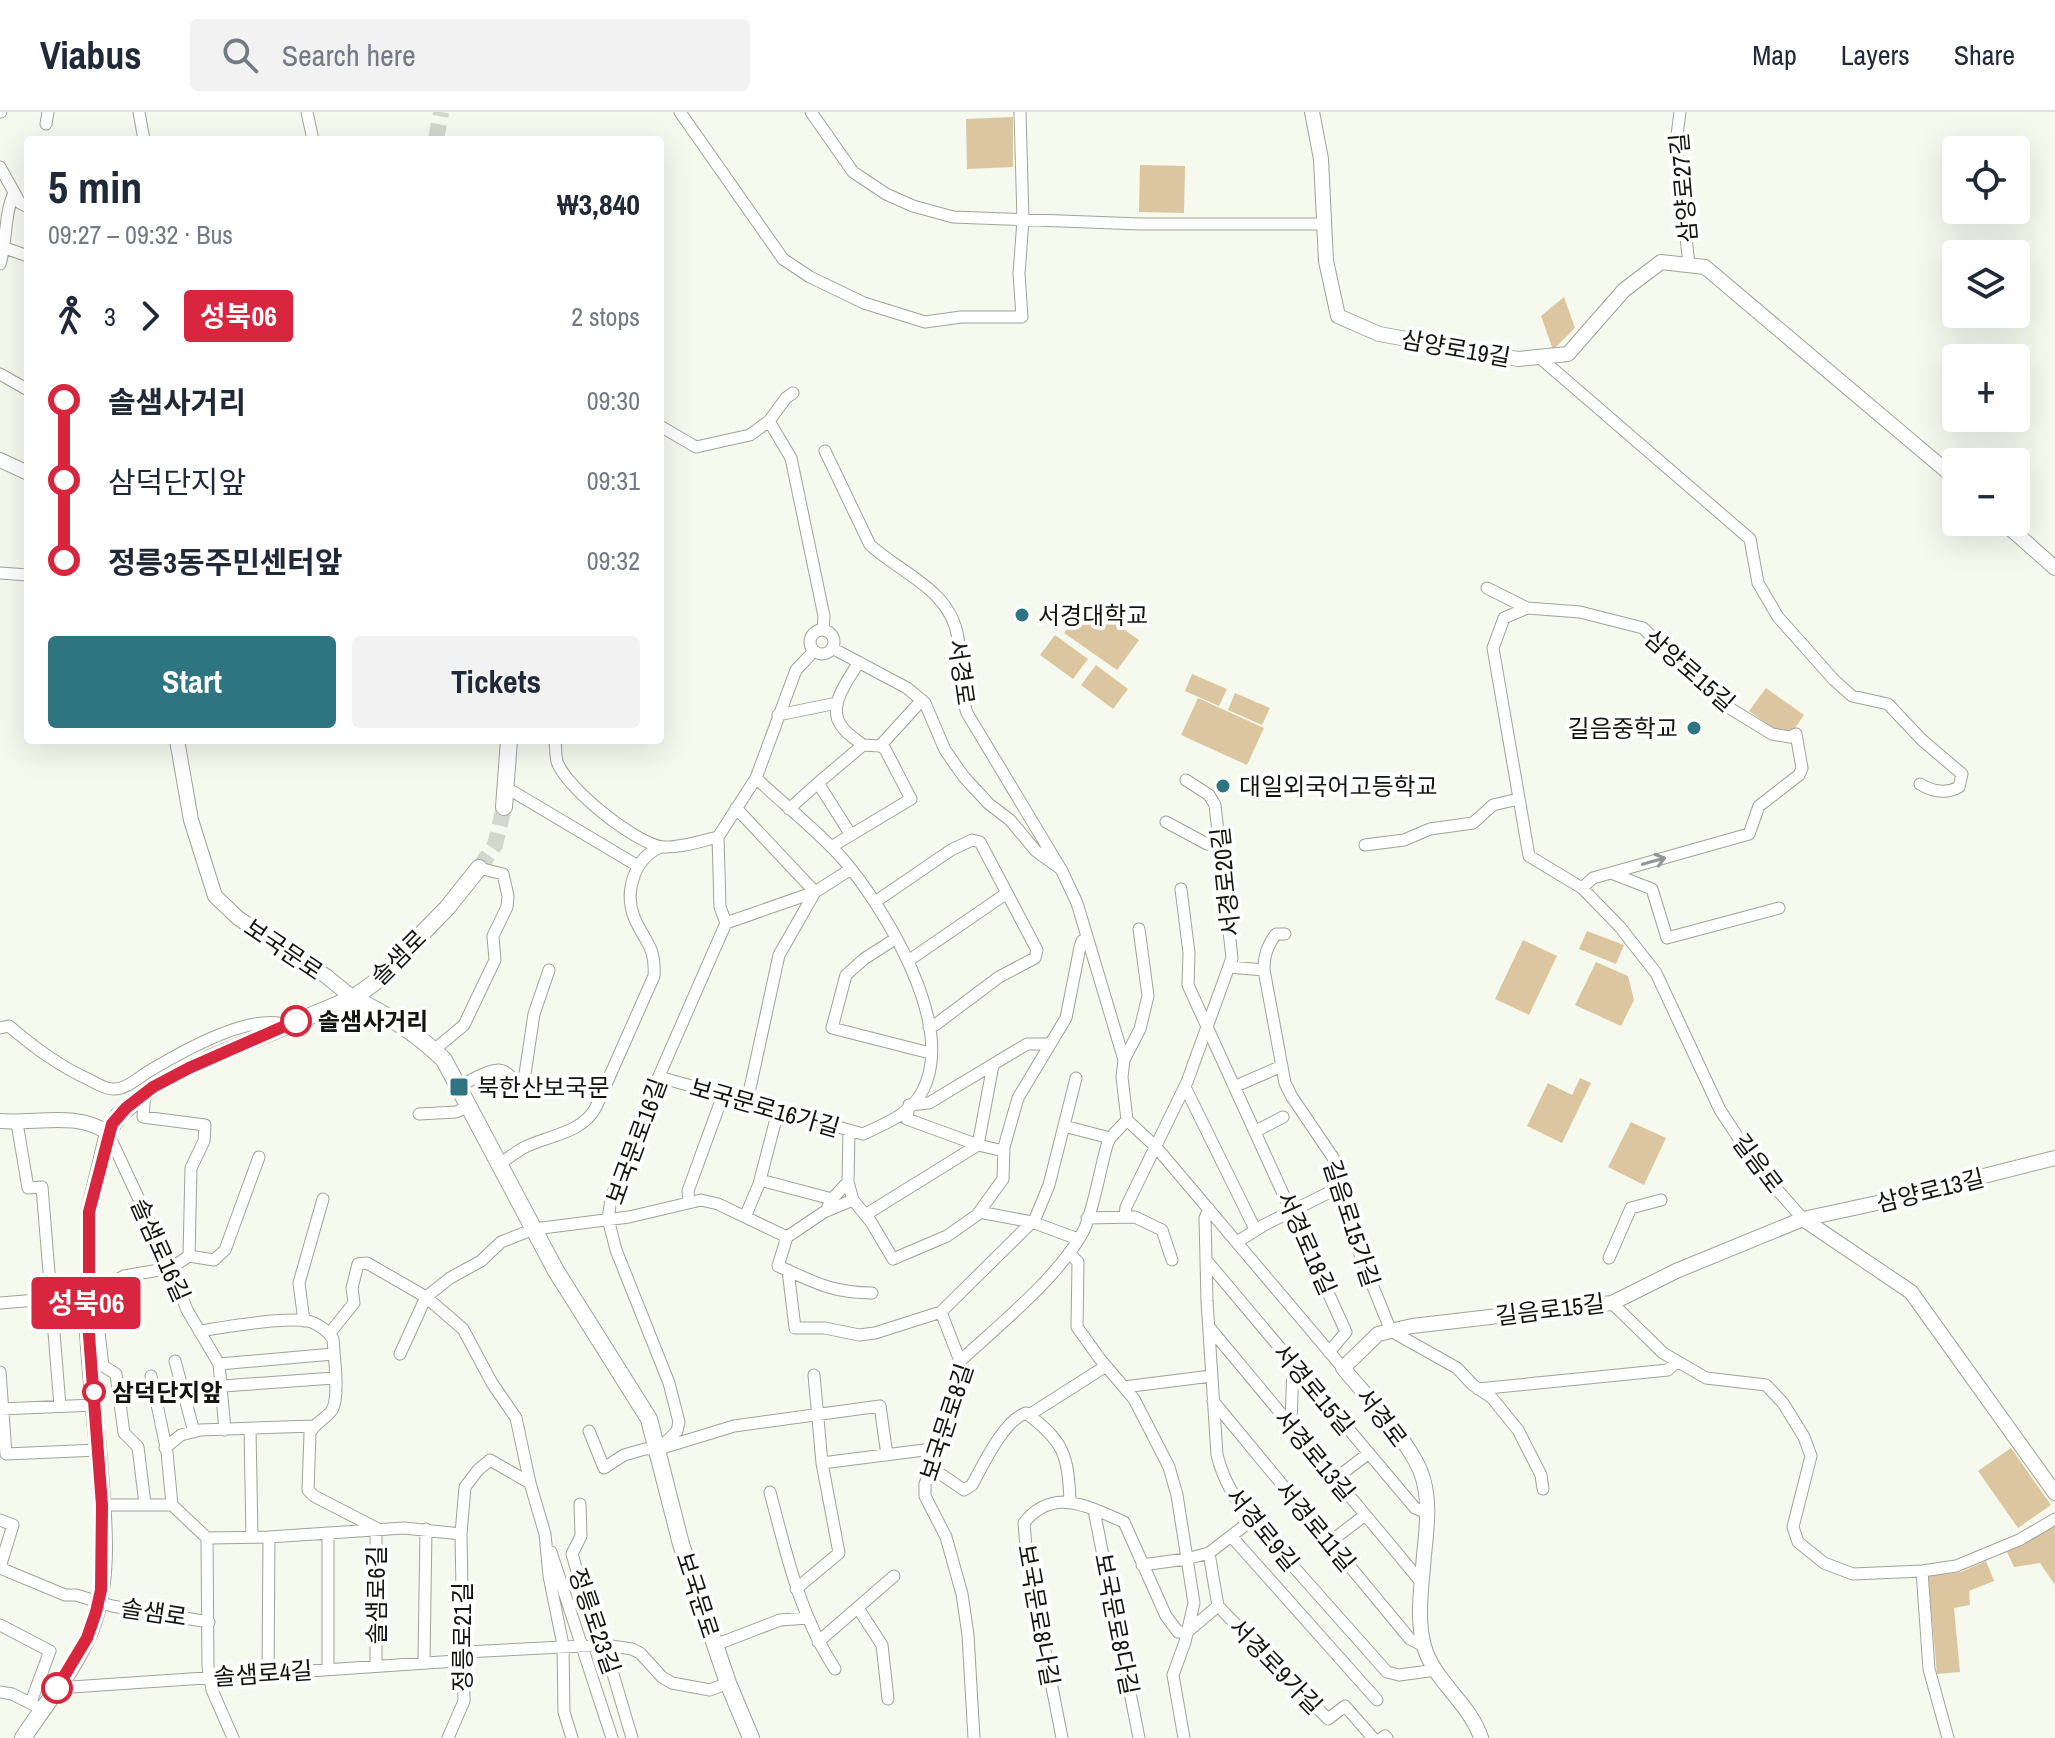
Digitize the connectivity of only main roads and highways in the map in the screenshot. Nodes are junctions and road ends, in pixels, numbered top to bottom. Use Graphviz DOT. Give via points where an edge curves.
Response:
graph roads {
  1 [pos="509,744"];
  2 [pos="504,807"];
  3 [pos="479,868"];
  4 [pos="353,998"];
  5 [pos="210,1058"];
  6 [pos="149,1090"];
  7 [pos="23,1738"];
  8 [pos="751,1738"];
  1 -- 2 [label="main road"];
  3 -- 4 [label="main road, 솔샘로" via="447,908"];
  4 -- 5 [label="main road, 솔샘로"];
  4 -- 8 [label="main road, 보국문로" via="444,1060 556,1271 643,1407 659,1449 681,1544"];
  6 -- 7 [label="main road, 솔샘로" via="118,1116 108,1133 89,1212 102,1505 99,1602 82,1649 57,1688 36,1706"];
}
